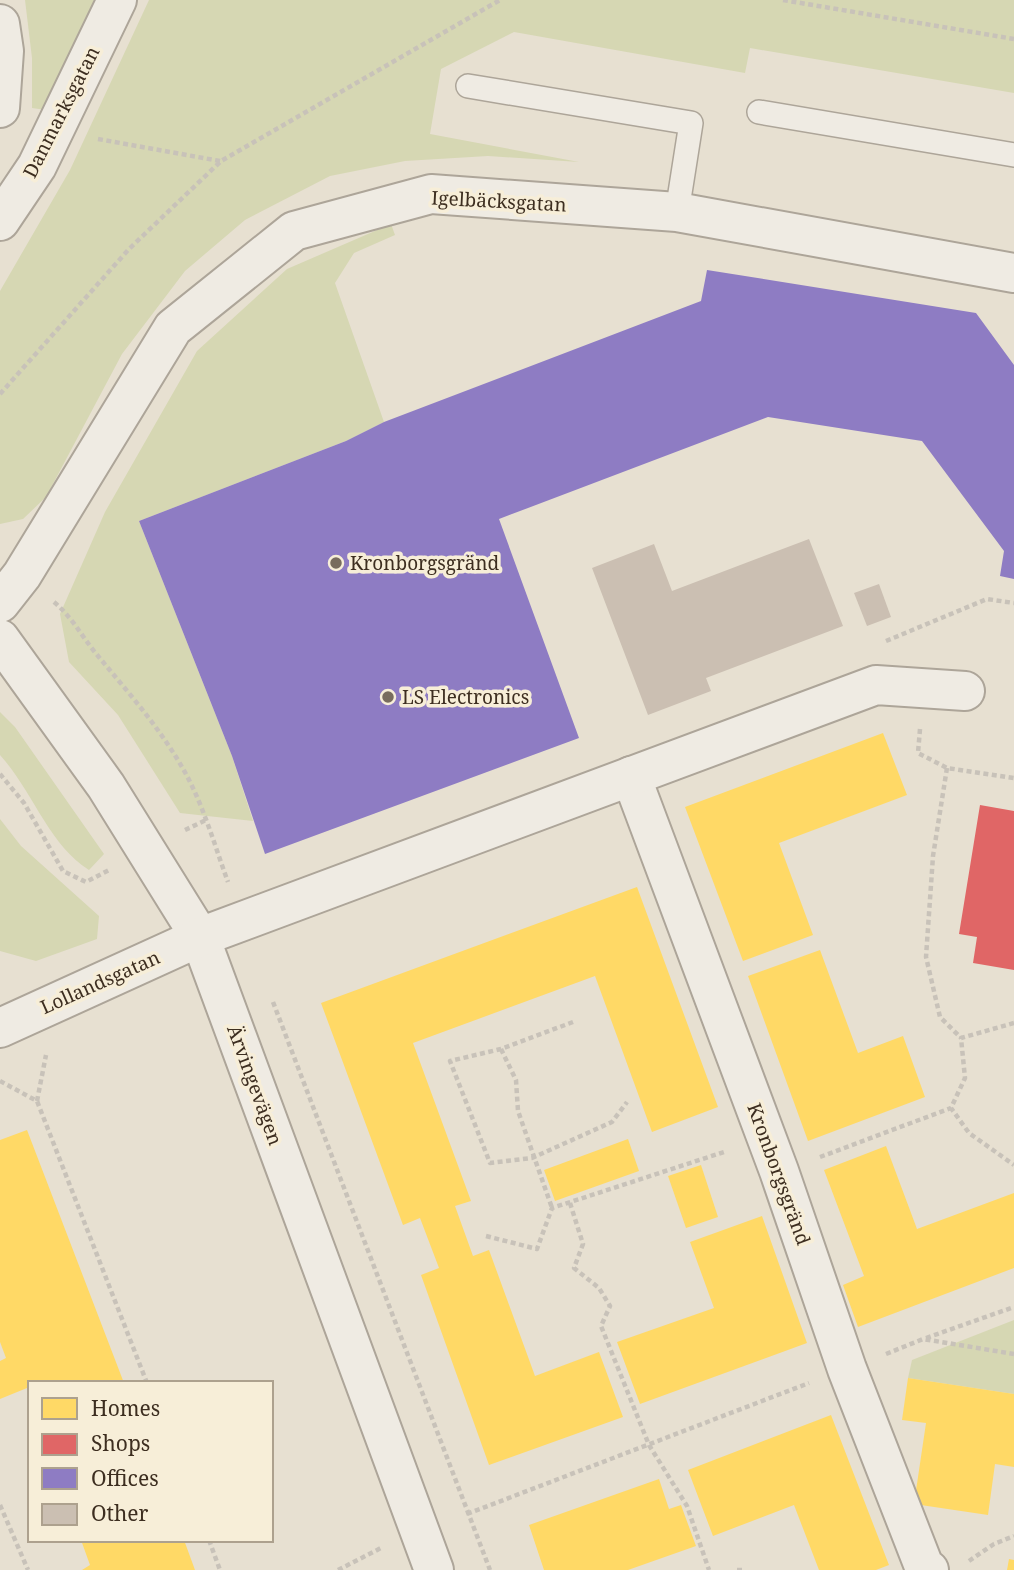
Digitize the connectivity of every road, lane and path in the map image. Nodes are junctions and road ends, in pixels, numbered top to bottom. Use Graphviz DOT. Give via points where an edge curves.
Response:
graph roads {
  1 [pos="117,0"];
  2 [pos="500,0"];
  3 [pos="783,0"];
  4 [pos="0,24"];
  5 [pos="1014,38"];
  6 [pos="468,86"];
  7 [pos="0,108"];
  8 [pos="759,112"];
  9 [pos="94,138"];
  10 [pos="1014,155"];
  11 [pos="221,161"];
  12 [pos="677,212"];
  13 [pos="0,221"];
  14 [pos="1014,273"];
  15 [pos="0,394"];
  16 [pos="0,603"];
  17 [pos="0,639"];
  18 [pos="965,691"];
  19 [pos="947,768"];
  20 [pos="631,776"];
  21 [pos="200,937"];
  22 [pos="573,1023"];
  23 [pos="1014,1023"];
  24 [pos="0,1028"];
  25 [pos="961,1038"];
  26 [pos="50,1045"];
  27 [pos="501,1049"];
  28 [pos="0,1082"];
  29 [pos="37,1101"];
  30 [pos="627,1102"];
  31 [pos="951,1108"];
  32 [pos="773,1154"];
  33 [pos="533,1158"];
  34 [pos="1014,1165"];
  35 [pos="570,1203"];
  36 [pos="552,1209"];
  37 [pos="486,1236"];
  38 [pos="1014,1307"];
  39 [pos="923,1339"];
  40 [pos="1014,1354"];
  41 [pos="847,1369"];
  42 [pos="146,1381"];
  43 [pos="649,1445"];
  44 [pos="1,1507"];
  45 [pos="1014,1536"];
  46 [pos="210,1542"];
  47 [pos="966,1563"];
  48 [pos="28,1570"];
  49 [pos="220,1570"];
  50 [pos="434,1570"];
  51 [pos="490,1570"];
  52 [pos="709,1570"];
  53 [pos="737,1570"];
  54 [pos="744,1570"];
  55 [pos="929,1570"];
  1 -- 13 [label="street, Danmarksgatan" via="37,166"];
  2 -- 11 [label="path"];
  3 -- 5 [label="path"];
  4 -- 7 [label="street" via="4,51"];
  6 -- 12 [label="lane" via="691,123"];
  8 -- 10 [label="lane"];
  9 -- 11 [label="path"];
  11 -- 15 [label="path" via="129,249"];
  12 -- 14 [label="street, Igelbäcksgatan"];
  12 -- 16 [label="street, Igelbäcksgatan" via="431,194 294,231 173,328 22,575"];
  17 -- 21 [label="street, Ärvingevägen" via="106,786"];
  18 -- 20 [label="street" via="876,685"];
  19 -- 25 [label="path" via="933,856 926,957 940,1017"];
  20 -- 21 [label="street"];
  20 -- 32 [label="street, Kronborgsgränd"];
  21 -- 24 [label="street, Lollandsgatan"];
  21 -- 50 [label="street, Ärvingevägen"];
  22 -- 27 [label="path"];
  23 -- 25 [label="path"];
  25 -- 31 [label="path" via="965,1078"];
  26 -- 29 [label="path" via="41,1068"];
  27 -- 33 [label="path" via="516,1080 518,1111"];
  27 -- 33 [label="path" via="450,1061 490,1163"];
  28 -- 29 [label="path"];
  29 -- 42 [label="path"];
  30 -- 33 [label="path" via="612,1122"];
  31 -- 32 [label="path"];
  31 -- 34 [label="path" via="969,1133"];
  32 -- 35 [label="path"];
  32 -- 41 [label="street, Kronborgsgränd"];
  33 -- 36 [label="path"];
  35 -- 36 [label="path"];
  35 -- 43 [label="path" via="583,1244 573,1268 599,1288 610,1306 601,1326"];
  36 -- 37 [label="path" via="537,1249"];
  38 -- 39 [label="path"];
  39 -- 40 [label="path"];
  39 -- 41 [label="path"];
  41 -- 43 [label="path"];
  41 -- 55 [label="street, Kronborgsgränd"];
  43 -- 51 [label="path" via="469,1513"];
  43 -- 52 [label="path" via="687,1506"];
  44 -- 48 [label="path"];
  45 -- 47 [label="path"];
  46 -- 49 [label="path"];
  53 -- 54 [label="path"];
}
